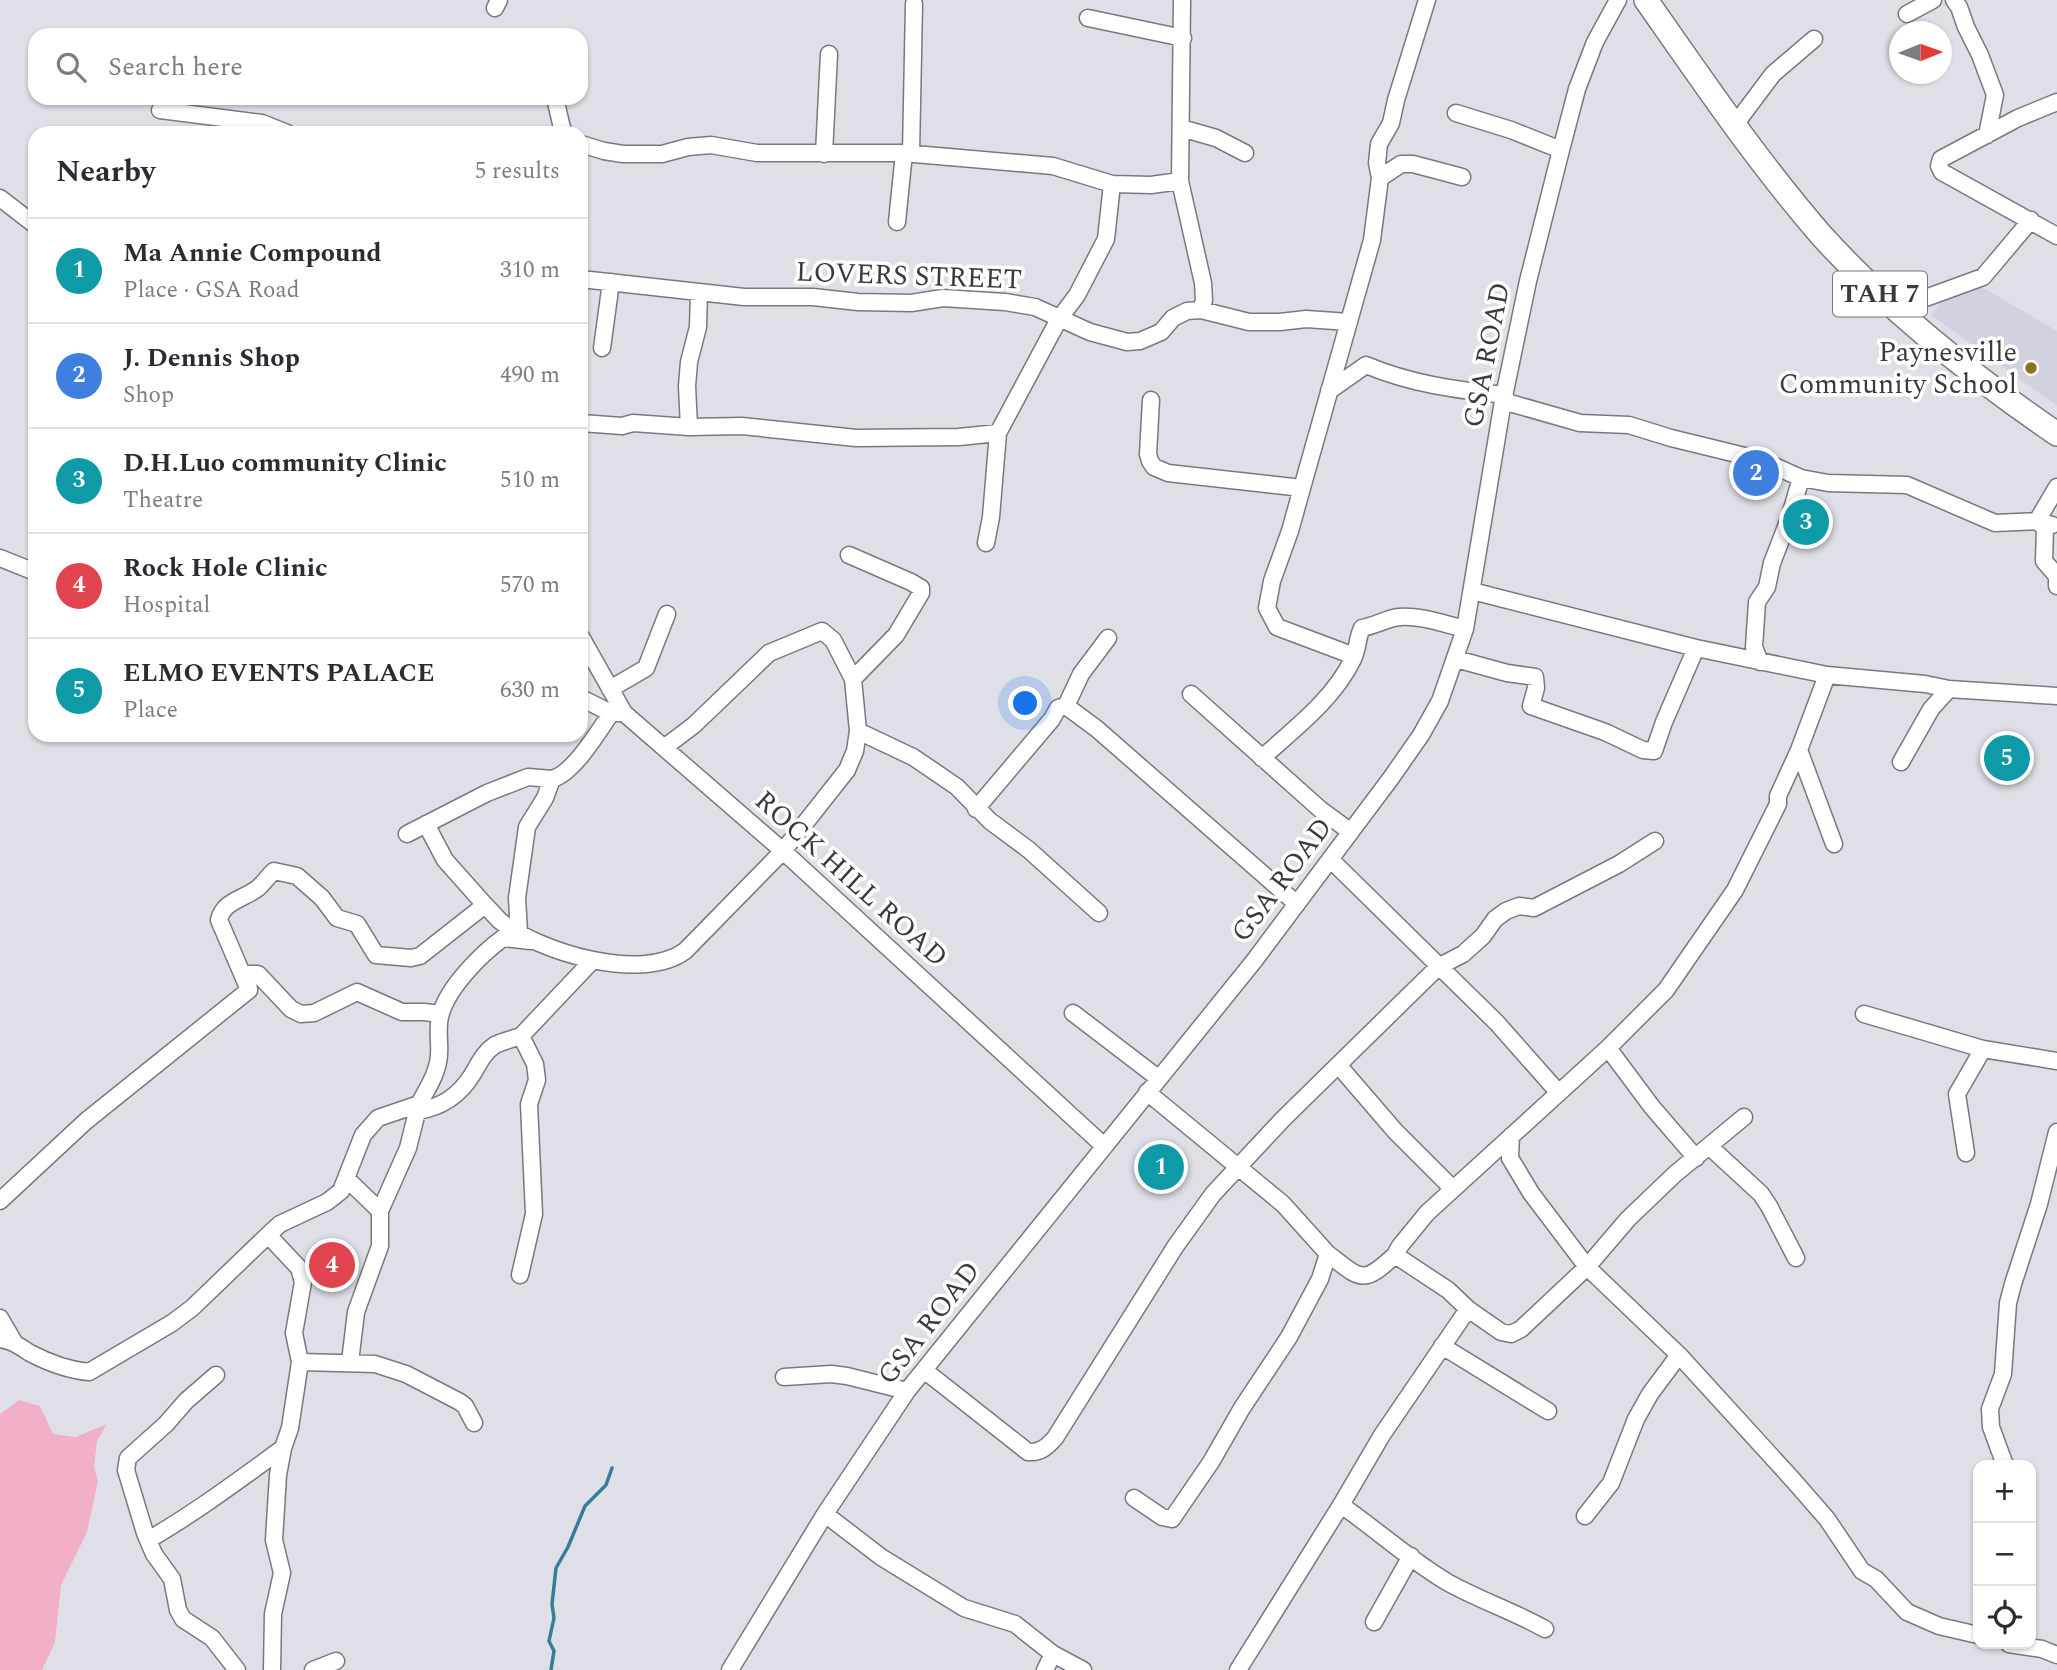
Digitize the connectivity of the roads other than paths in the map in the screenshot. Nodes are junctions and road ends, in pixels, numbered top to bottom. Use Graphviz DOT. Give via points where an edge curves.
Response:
graph roads {
  1 [pos="1182,0"];
  2 [pos="1427,0"];
  3 [pos="1618,0"];
  4 [pos="1646,0"];
  5 [pos="1660,0"];
  6 [pos="1933,0"];
  7 [pos="1954,0"];
  8 [pos="914,4"];
  9 [pos="1907,14"];
  10 [pos="1088,18"];
  11 [pos="1183,38"];
  12 [pos="1814,39"];
  13 [pos="829,54"];
  14 [pos="1994,95"];
  15 [pos="2057,102"];
  16 [pos="557,105"];
  17 [pos="160,110"];
  18 [pos="1456,113"];
  19 [pos="1740,118"];
  20 [pos="2018,118"];
  21 [pos="270,126"];
  22 [pos="562,126"];
  23 [pos="1181,128"];
  24 [pos="1987,135"];
  25 [pos="588,146"];
  26 [pos="1561,150"];
  27 [pos="908,153"];
  28 [pos="1245,153"];
  29 [pos="824,154"];
  30 [pos="1462,177"];
  31 [pos="1380,178"];
  32 [pos="1180,181"];
  33 [pos="1112,184"];
  34 [pos="0,198"];
  35 [pos="28,220"];
  36 [pos="2031,220"];
  37 [pos="897,222"];
  38 [pos="2057,236"];
  39 [pos="588,280"];
  40 [pos="611,282"];
  41 [pos="699,292"];
  42 [pos="1909,304"];
  43 [pos="1201,310"];
  44 [pos="1059,319"];
  45 [pos="1349,322"];
  46 [pos="602,348"];
  47 [pos="1339,350"];
  48 [pos="1366,365"];
  49 [pos="1329,391"];
  50 [pos="1504,398"];
  51 [pos="1151,400"];
  52 [pos="2057,419"];
  53 [pos="588,424"];
  54 [pos="689,427"];
  55 [pos="998,433"];
  56 [pos="2057,434"];
  57 [pos="1801,478"];
  58 [pos="2057,487"];
  59 [pos="1302,488"];
  60 [pos="2045,523"];
  61 [pos="986,543"];
  62 [pos="849,555"];
  63 [pos="0,558"];
  64 [pos="28,569"];
  65 [pos="2057,586"];
  66 [pos="1472,591"];
  67 [pos="667,614"];
  68 [pos="1465,629"];
  69 [pos="1108,638"];
  70 [pos="588,648"];
  71 [pos="1696,648"];
  72 [pos="1354,656"];
  73 [pos="1456,659"];
  74 [pos="1760,662"];
  75 [pos="1827,675"];
  76 [pos="853,679"];
  77 [pos="610,689"];
  78 [pos="1949,690"];
  79 [pos="1191,694"];
  80 [pos="2057,696"];
  81 [pos="588,701"];
  82 [pos="1066,706"];
  83 [pos="618,713"];
  84 [pos="858,731"];
  85 [pos="665,747"];
  86 [pos="1799,750"];
  87 [pos="1262,758"];
  88 [pos="1901,762"];
  89 [pos="552,779"];
  90 [pos="976,809"];
  91 [pos="426,824"];
  92 [pos="1351,832"];
  93 [pos="407,834"];
  94 [pos="1655,841"];
  95 [pos="1833,844"];
  96 [pos="783,851"];
  97 [pos="1330,859"];
  98 [pos="1297,904"];
  99 [pos="485,905"];
  100 [pos="1099,913"];
  101 [pos="519,932"];
  102 [pos="536,941"];
  103 [pos="593,960"];
  104 [pos="1438,967"];
  105 [pos="249,990"];
  106 [pos="1073,1013"];
  107 [pos="440,1014"];
  108 [pos="1864,1014"];
  109 [pos="521,1036"];
  110 [pos="1608,1048"];
  111 [pos="1983,1049"];
  112 [pos="2057,1061"];
  113 [pos="1339,1066"];
  114 [pos="1158,1078"];
  115 [pos="1147,1092"];
  116 [pos="1558,1092"];
  117 [pos="419,1108"];
  118 [pos="1744,1117"];
  119 [pos="2057,1132"];
  120 [pos="1104,1146"];
  121 [pos="1710,1147"];
  122 [pos="1504,1153"];
  123 [pos="1966,1153"];
  124 [pos="1696,1158"];
  125 [pos="1239,1167"];
  126 [pos="347,1180"];
  127 [pos="1453,1189"];
  128 [pos="0,1201"];
  129 [pos="380,1211"];
  130 [pos="268,1236"];
  131 [pos="1328,1254"];
  132 [pos="1395,1255"];
  133 [pos="1796,1258"];
  134 [pos="1587,1267"];
  135 [pos="520,1275"];
  136 [pos="1468,1309"];
  137 [pos="0,1318"];
  138 [pos="7,1340"];
  139 [pos="1442,1346"];
  140 [pos="1679,1355"];
  141 [pos="300,1362"];
  142 [pos="350,1362"];
  143 [pos="924,1370"];
  144 [pos="216,1375"];
  145 [pos="784,1377"];
  146 [pos="907,1391"];
  147 [pos="1548,1411"];
  148 [pos="474,1423"];
  149 [pos="283,1448"];
  150 [pos="2003,1460"];
  151 [pos="1134,1498"];
  152 [pos="1342,1505"];
  153 [pos="825,1514"];
  154 [pos="1586,1516"];
  155 [pos="148,1540"];
  156 [pos="1411,1556"];
  157 [pos="1374,1622"];
  158 [pos="1545,1629"];
  159 [pos="1973,1634"];
  160 [pos="2036,1648"];
  161 [pos="1053,1654"];
  162 [pos="2057,1655"];
  163 [pos="337,1661"];
  164 [pos="237,1670"];
  165 [pos="272,1670"];
  166 [pos="313,1670"];
  167 [pos="730,1670"];
  168 [pos="1045,1670"];
  169 [pos="1083,1670"];
  170 [pos="1238,1670"];
  1 -- 11 [label="street"];
  2 -- 31 [label="street" via="1391,122 1379,144"];
  3 -- 26 [label="street, GSA ROAD" via="1577,89"];
  4 -- 56 [label="highway, TAH 7" via="1775,180 1824,237 1937,344"];
  5 -- 19 [label="highway, TAH 7"];
  6 -- 9 [label="street"];
  7 -- 14 [label="street"];
  8 -- 27 [label="street"];
  10 -- 11 [label="street"];
  11 -- 23 [label="street"];
  12 -- 19 [label="street" via="1773,75"];
  13 -- 29 [label="street"];
  14 -- 20 [label="street"];
  14 -- 24 [label="street"];
  15 -- 20 [label="street"];
  16 -- 22 [label="street"];
  17 -- 21 [label="street"];
  18 -- 26 [label="street"];
  19 -- 42 [label="highway, TAH 7" via="1833,229"];
  20 -- 24 [label="street"];
  23 -- 28 [label="street"];
  23 -- 32 [label="street"];
  24 -- 36 [label="street" via="1941,159 1942,172"];
  25 -- 29 [label="street" via="624,154 662,154 711,145 757,153"];
  26 -- 50 [label="street, GSA ROAD"];
  27 -- 29 [label="street"];
  27 -- 33 [label="street" via="1053,166"];
  27 -- 37 [label="street"];
  30 -- 31 [label="street" via="1401,164"];
  31 -- 45 [label="street" via="1372,240"];
  32 -- 33 [label="street"];
  32 -- 43 [label="street" via="1203,284"];
  33 -- 44 [label="street" via="1106,239"];
  34 -- 35 [label="street"];
  36 -- 38 [label="street"];
  36 -- 42 [label="street" via="1983,277"];
  39 -- 40 [label="street, LOVERS STREET"];
  40 -- 41 [label="street, LOVERS STREET"];
  40 -- 46 [label="street"];
  41 -- 44 [label="street, LOVERS STREET" via="858,302 1005,302 1035,307"];
  41 -- 54 [label="street" via="687,386"];
  42 -- 52 [label="highway, TAH 7"];
  43 -- 44 [label="street, LOVERS STREET" via="1187,311 1161,332 1127,342"];
  43 -- 45 [label="street" via="1249,322"];
  44 -- 55 [label="street"];
  45 -- 47 [label="street"];
  47 -- 48 [label="street"];
  47 -- 49 [label="street"];
  48 -- 49 [label="street"];
  48 -- 50 [label="street" via="1394,377"];
  49 -- 59 [label="street"];
  50 -- 57 [label="street" via="1580,424 1629,425 1761,460"];
  50 -- 66 [label="street, GSA ROAD"];
  51 -- 59 [label="street" via="1148,454 1154,467 1194,477"];
  53 -- 54 [label="street"];
  54 -- 55 [label="street" via="742,426 856,438 959,438"];
  55 -- 61 [label="street"];
  57 -- 60 [label="street" via="1907,485 1995,523"];
  57 -- 74 [label="street" via="1768,587 1757,602 1754,647"];
  58 -- 60 [label="street"];
  59 -- 72 [label="street" via="1267,608 1277,627"];
  60 -- 65 [label="street" via="2044,561 2057,576"];
  62 -- 76 [label="street" via="921,589 896,635"];
  63 -- 64 [label="street"];
  66 -- 68 [label="street, GSA ROAD"];
  66 -- 71 [label="street"];
  67 -- 77 [label="street" via="646,668"];
  68 -- 72 [label="street" via="1398,617 1362,628"];
  68 -- 73 [label="street, GSA ROAD"];
  69 -- 82 [label="street" via="1081,674"];
  70 -- 77 [label="street, ROCK HILL ROAD"];
  71 -- 73 [label="street" via="1654,751 1531,706 1535,677"];
  71 -- 74 [label="street"];
  72 -- 87 [label="street" via="1320,706"];
  73 -- 92 [label="street, GSA ROAD" via="1421,735"];
  74 -- 75 [label="street"];
  75 -- 78 [label="street"];
  75 -- 86 [label="street"];
  76 -- 84 [label="street"];
  76 -- 85 [label="street" via="833,640 822,631 769,653"];
  77 -- 83 [label="street, ROCK HILL ROAD"];
  78 -- 80 [label="street"];
  78 -- 88 [label="street" via="1931,709"];
  79 -- 87 [label="street"];
  81 -- 83 [label="street"];
  82 -- 90 [label="street" via="1058,708"];
  82 -- 98 [label="street"];
  83 -- 85 [label="street, ROCK HILL ROAD"];
  83 -- 89 [label="street" via="560,777"];
  84 -- 90 [label="street" via="913,757 964,792"];
  84 -- 96 [label="street" via="847,770"];
  85 -- 96 [label="street, ROCK HILL ROAD"];
  86 -- 95 [label="street"];
  86 -- 110 [label="street" via="1779,804 1735,890 1666,990"];
  87 -- 92 [label="street"];
  89 -- 91 [label="street" via="518,781"];
  89 -- 101 [label="street" via="527,827 517,898"];
  90 -- 100 [label="street"];
  91 -- 93 [label="street"];
  91 -- 99 [label="street" via="445,860"];
  92 -- 97 [label="street, GSA ROAD"];
  94 -- 104 [label="street" via="1534,908 1519,906 1506,911 1463,954"];
  96 -- 103 [label="street" via="674,959 626,966"];
  96 -- 120 [label="street, ROCK HILL ROAD"];
  97 -- 98 [label="street, GSA ROAD"];
  97 -- 104 [label="street"];
  98 -- 114 [label="street, GSA ROAD"];
  99 -- 101 [label="street"];
  99 -- 105 [label="street" via="420,956 386,957 376,955 357,924 337,918 309,885 297,876 274,871 259,887 224,908 219,920"];
  101 -- 102 [label="street"];
  102 -- 103 [label="street"];
  102 -- 107 [label="street" via="503,938 492,946 465,971"];
  103 -- 109 [label="street"];
  104 -- 113 [label="street"];
  104 -- 116 [label="street" via="1497,1023"];
  105 -- 107 [label="street" via="247,974 258,974 301,1014 314,1013 357,992 402,1012"];
  105 -- 128 [label="street" via="86,1121"];
  106 -- 114 [label="street"];
  107 -- 117 [label="street" via="435,1074"];
  108 -- 111 [label="street"];
  109 -- 117 [label="street" via="495,1045 453,1097 435,1108"];
  109 -- 135 [label="street" via="531,1052 537,1080 529,1104 534,1214"];
  110 -- 116 [label="street"];
  110 -- 124 [label="street"];
  111 -- 112 [label="street"];
  111 -- 123 [label="street" via="1957,1094"];
  113 -- 125 [label="street"];
  113 -- 127 [label="street"];
  114 -- 115 [label="street, GSA ROAD"];
  115 -- 120 [label="street, GSA ROAD"];
  115 -- 125 [label="street"];
  116 -- 122 [label="street" via="1511,1136"];
  117 -- 126 [label="street" via="378,1118 363,1135"];
  117 -- 129 [label="street" via="408,1148"];
  118 -- 121 [label="street"];
  119 -- 150 [label="street" via="2012,1284 2003,1374 1990,1409 1991,1427"];
  120 -- 143 [label="street, GSA ROAD"];
  121 -- 124 [label="street"];
  121 -- 133 [label="street" via="1761,1194"];
  122 -- 127 [label="street"];
  122 -- 134 [label="street"];
  124 -- 134 [label="street" via="1628,1219"];
  125 -- 131 [label="street" via="1283,1204"];
  125 -- 143 [label="street" via="1193,1220 1045,1448 1028,1452"];
  126 -- 129 [label="street"];
  126 -- 130 [label="street" via="327,1202 293,1216"];
  127 -- 132 [label="street" via="1427,1213"];
  129 -- 142 [label="street" via="380,1246 356,1312"];
  130 -- 138 [label="street" via="173,1323 89,1372 55,1365"];
  130 -- 141 [label="street" via="302,1273 294,1332"];
  131 -- 132 [label="street" via="1362,1277"];
  131 -- 151 [label="street" via="1321,1279 1289,1337 1172,1519"];
  132 -- 136 [label="street"];
  134 -- 136 [label="street" via="1511,1334"];
  134 -- 140 [label="street"];
  136 -- 139 [label="street"];
  137 -- 138 [label="street"];
  139 -- 147 [label="street"];
  139 -- 152 [label="street"];
  140 -- 154 [label="street" via="1650,1394 1611,1483"];
  140 -- 159 [label="street" via="1827,1519 1862,1571 1876,1579 1907,1612"];
  141 -- 142 [label="street"];
  141 -- 149 [label="street"];
  142 -- 148 [label="street" via="375,1364 429,1384 466,1406"];
  143 -- 146 [label="street, GSA ROAD"];
  144 -- 155 [label="street" via="128,1458"];
  145 -- 146 [label="street" via="831,1374"];
  146 -- 153 [label="street, GSA ROAD"];
  149 -- 155 [label="street"];
  149 -- 165 [label="street" via="274,1540 282,1573 273,1614"];
  152 -- 156 [label="street"];
  152 -- 170 [label="street"];
  153 -- 161 [label="street" via="905,1572 964,1608 1015,1624"];
  153 -- 167 [label="street, GSA ROAD"];
  155 -- 164 [label="street" via="172,1579 183,1619 212,1638"];
  156 -- 157 [label="street"];
  156 -- 158 [label="street" via="1465,1591"];
  160 -- 162 [label="street"];
  161 -- 168 [label="street"];
  161 -- 169 [label="street"];
  163 -- 166 [label="street"];
}
